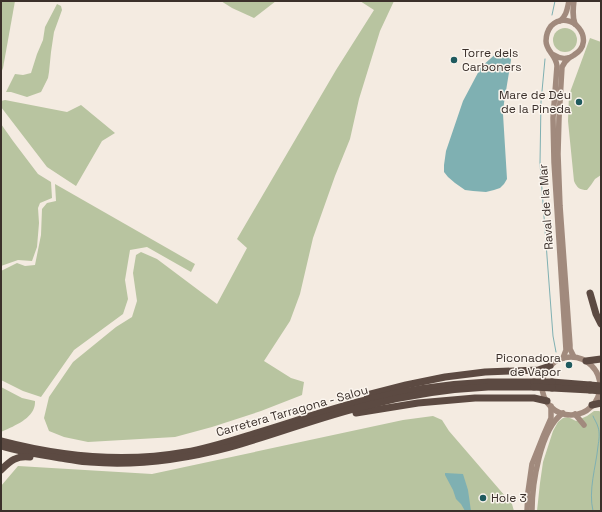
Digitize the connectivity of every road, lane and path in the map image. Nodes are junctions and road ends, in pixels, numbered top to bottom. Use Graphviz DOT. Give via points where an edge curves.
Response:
graph roads {
  1 [pos="569,1"];
  2 [pos="574,1"];
  3 [pos="560,21"];
  4 [pos="575,24"];
  5 [pos="554,55"];
  6 [pos="568,58"];
  7 [pos="590,293"];
  8 [pos="601,324"];
  9 [pos="574,357"];
  10 [pos="563,358"];
  11 [pos="601,359"];
  12 [pos="586,361"];
  13 [pos="550,366"];
  14 [pos="601,386"];
  15 [pos="590,388"];
  16 [pos="601,392"];
  17 [pos="601,403"];
  18 [pos="549,404"];
  19 [pos="592,405"];
  20 [pos="585,411"];
  21 [pos="563,413"];
  22 [pos="575,414"];
  23 [pos="273,431"];
  24 [pos="1,441"];
  25 [pos="1,446"];
  26 [pos="66,459"];
  27 [pos="1,470"];
  28 [pos="527,511"];
  29 [pos="532,511"];
  1 -- 3 [label="street, Raval de la Mar" via="567,12"];
  2 -- 4 [label="street, Raval de la Mar" via="572,11"];
  3 -- 4 [label="street"];
  3 -- 5 [label="street, Raval de la Mar" via="550,28 546,36 546,44"];
  4 -- 6 [label="street, Raval de la Mar" via="582,33 583,44 576,54"];
  5 -- 6 [label="street"];
  5 -- 10 [label="street, Raval de la Mar" via="558,66 553,118 566,350"];
  6 -- 9 [label="street, Raval de la Mar" via="562,67 558,154 570,349"];
  7 -- 8 [label="highway"];
  9 -- 10 [label="street"];
  9 -- 12 [label="street"];
  10 -- 13 [label="street"];
  11 -- 12 [label="highway"];
  12 -- 19 [label="street" via="594,369 600,382 598,396"];
  13 -- 18 [label="street" via="542,383"];
  13 -- 23 [label="highway" via="538,370 485,372 446,377 406,385 320,410"];
  14 -- 15 [label="highway, bridge"];
  15 -- 16 [label="highway, bridge"];
  15 -- 23 [label="highway, Carretera Tarragona - Salou, bridge" via="487,382 407,391 327,410"];
  17 -- 19 [label="highway"];
  18 -- 21 [label="street"];
  18 -- 23 [label="highway" via="534,398 475,398 418,403 364,411"];
  18 -- 28 [label="street" via="551,418 532,464"];
  19 -- 20 [label="street"];
  20 -- 22 [label="street"];
  20 -- 22 [label="street" via="584,424"];
  21 -- 22 [label="street"];
  21 -- 29 [label="street" via="555,420 541,451 534,480"];
  23 -- 24 [label="highway, Carretera Tarragona - Salou" via="187,452 118,458 57,453"];
  23 -- 26 [label="highway, Carretera Tarragona - Salou" via="223,449 159,461 118,463"];
  25 -- 26 [label="highway, Carretera Tarragona - Salou"];
  26 -- 27 [label="highway" via="20,457"];
}
